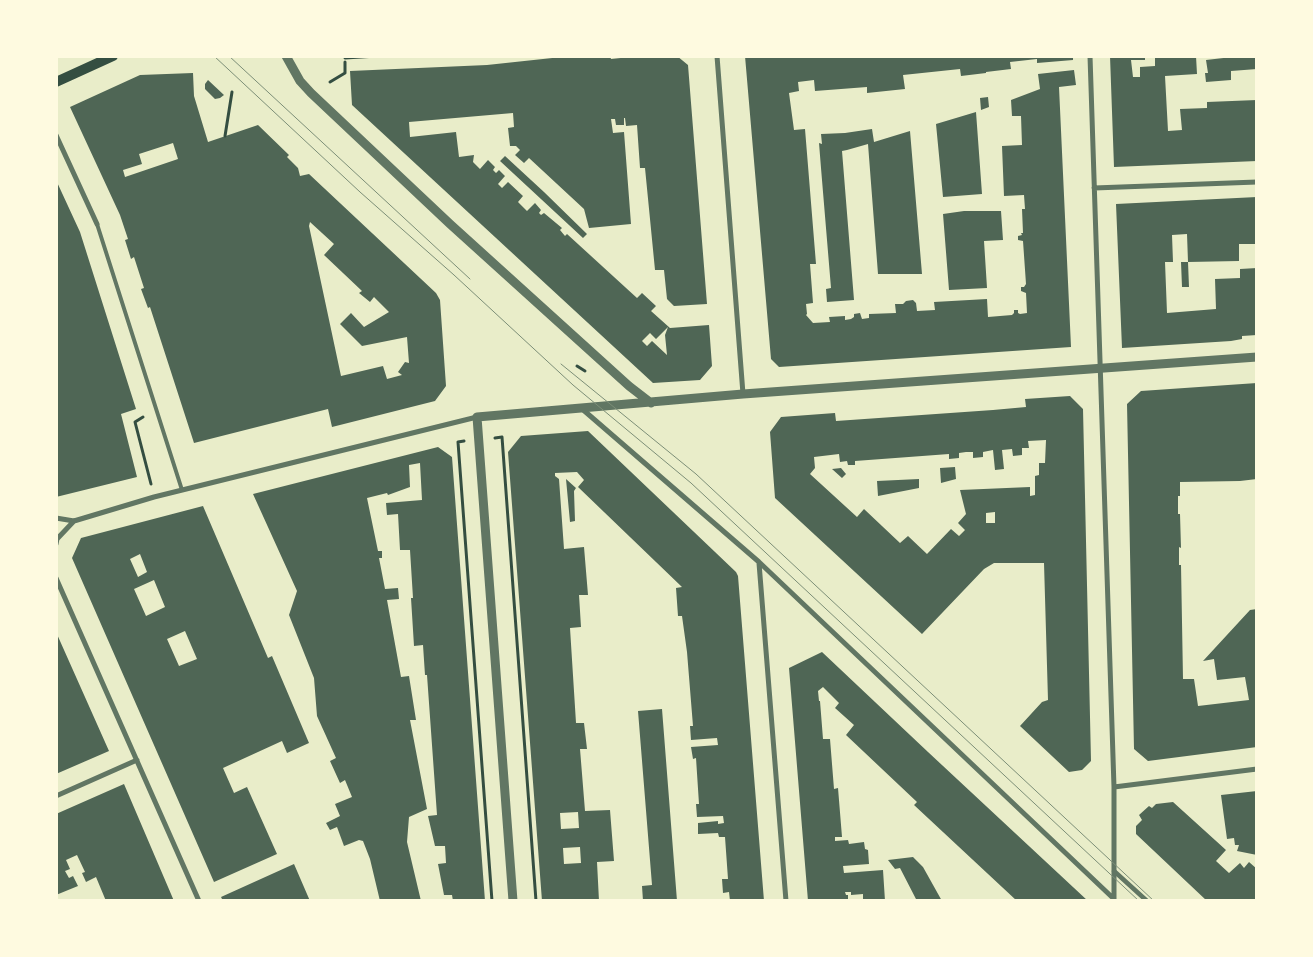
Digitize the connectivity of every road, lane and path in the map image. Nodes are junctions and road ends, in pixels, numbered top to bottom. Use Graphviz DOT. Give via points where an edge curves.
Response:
graph roads {
  1 [pos="113,56"];
  2 [pos="286,56"];
  3 [pos="376,56"];
  4 [pos="717,56"];
  5 [pos="1090,56"];
  6 [pos="56,82"];
  7 [pos="330,82"];
  8 [pos="232,92"];
  9 [pos="56,135"];
  10 [pos="225,136"];
  11 [pos="1257,182"];
  12 [pos="1094,188"];
  13 [pos="97,224"];
  14 [pos="1257,357"];
  15 [pos="1100,369"];
  16 [pos="743,394"];
  17 [pos="651,403"];
  18 [pos="581,408"];
  19 [pos="477,417"];
  20 [pos="182,490"];
  21 [pos="56,518"];
  22 [pos="74,520"];
  23 [pos="56,544"];
  24 [pos="759,562"];
  25 [pos="56,578"];
  26 [pos="137,760"];
  27 [pos="1257,769"];
  28 [pos="1114,787"];
  29 [pos="56,796"];
  30 [pos="1114,870"];
  31 [pos="1114,900"];
  32 [pos="199,901"];
  33 [pos="513,901"];
  34 [pos="786,901"];
  35 [pos="1147,901"];
  1 -- 6 [label="main road"];
  2 -- 17 [label="street" via="300,81 312,94 450,224"];
  3 -- 7 [label="path" via="345,60 345,73"];
  4 -- 16 [label="street"];
  5 -- 12 [label="street"];
  8 -- 10 [label="path"];
  9 -- 13 [label="street"];
  11 -- 12 [label="street"];
  12 -- 15 [label="street"];
  13 -- 20 [label="lane"];
  14 -- 15 [label="street"];
  15 -- 16 [label="street"];
  15 -- 28 [label="street"];
  16 -- 17 [label="street"];
  17 -- 18 [label="street"];
  18 -- 19 [label="street"];
  18 -- 24 [label="street"];
  19 -- 20 [label="street"];
  19 -- 33 [label="street"];
  20 -- 22 [label="street"];
  21 -- 22 [label="street"];
  22 -- 23 [label="street"];
  24 -- 31 [label="street"];
  24 -- 34 [label="street"];
  25 -- 26 [label="street"];
  26 -- 29 [label="street"];
  26 -- 32 [label="street"];
  27 -- 28 [label="street"];
  28 -- 30 [label="street"];
  30 -- 31 [label="street"];
  30 -- 35 [label="street"];
}
